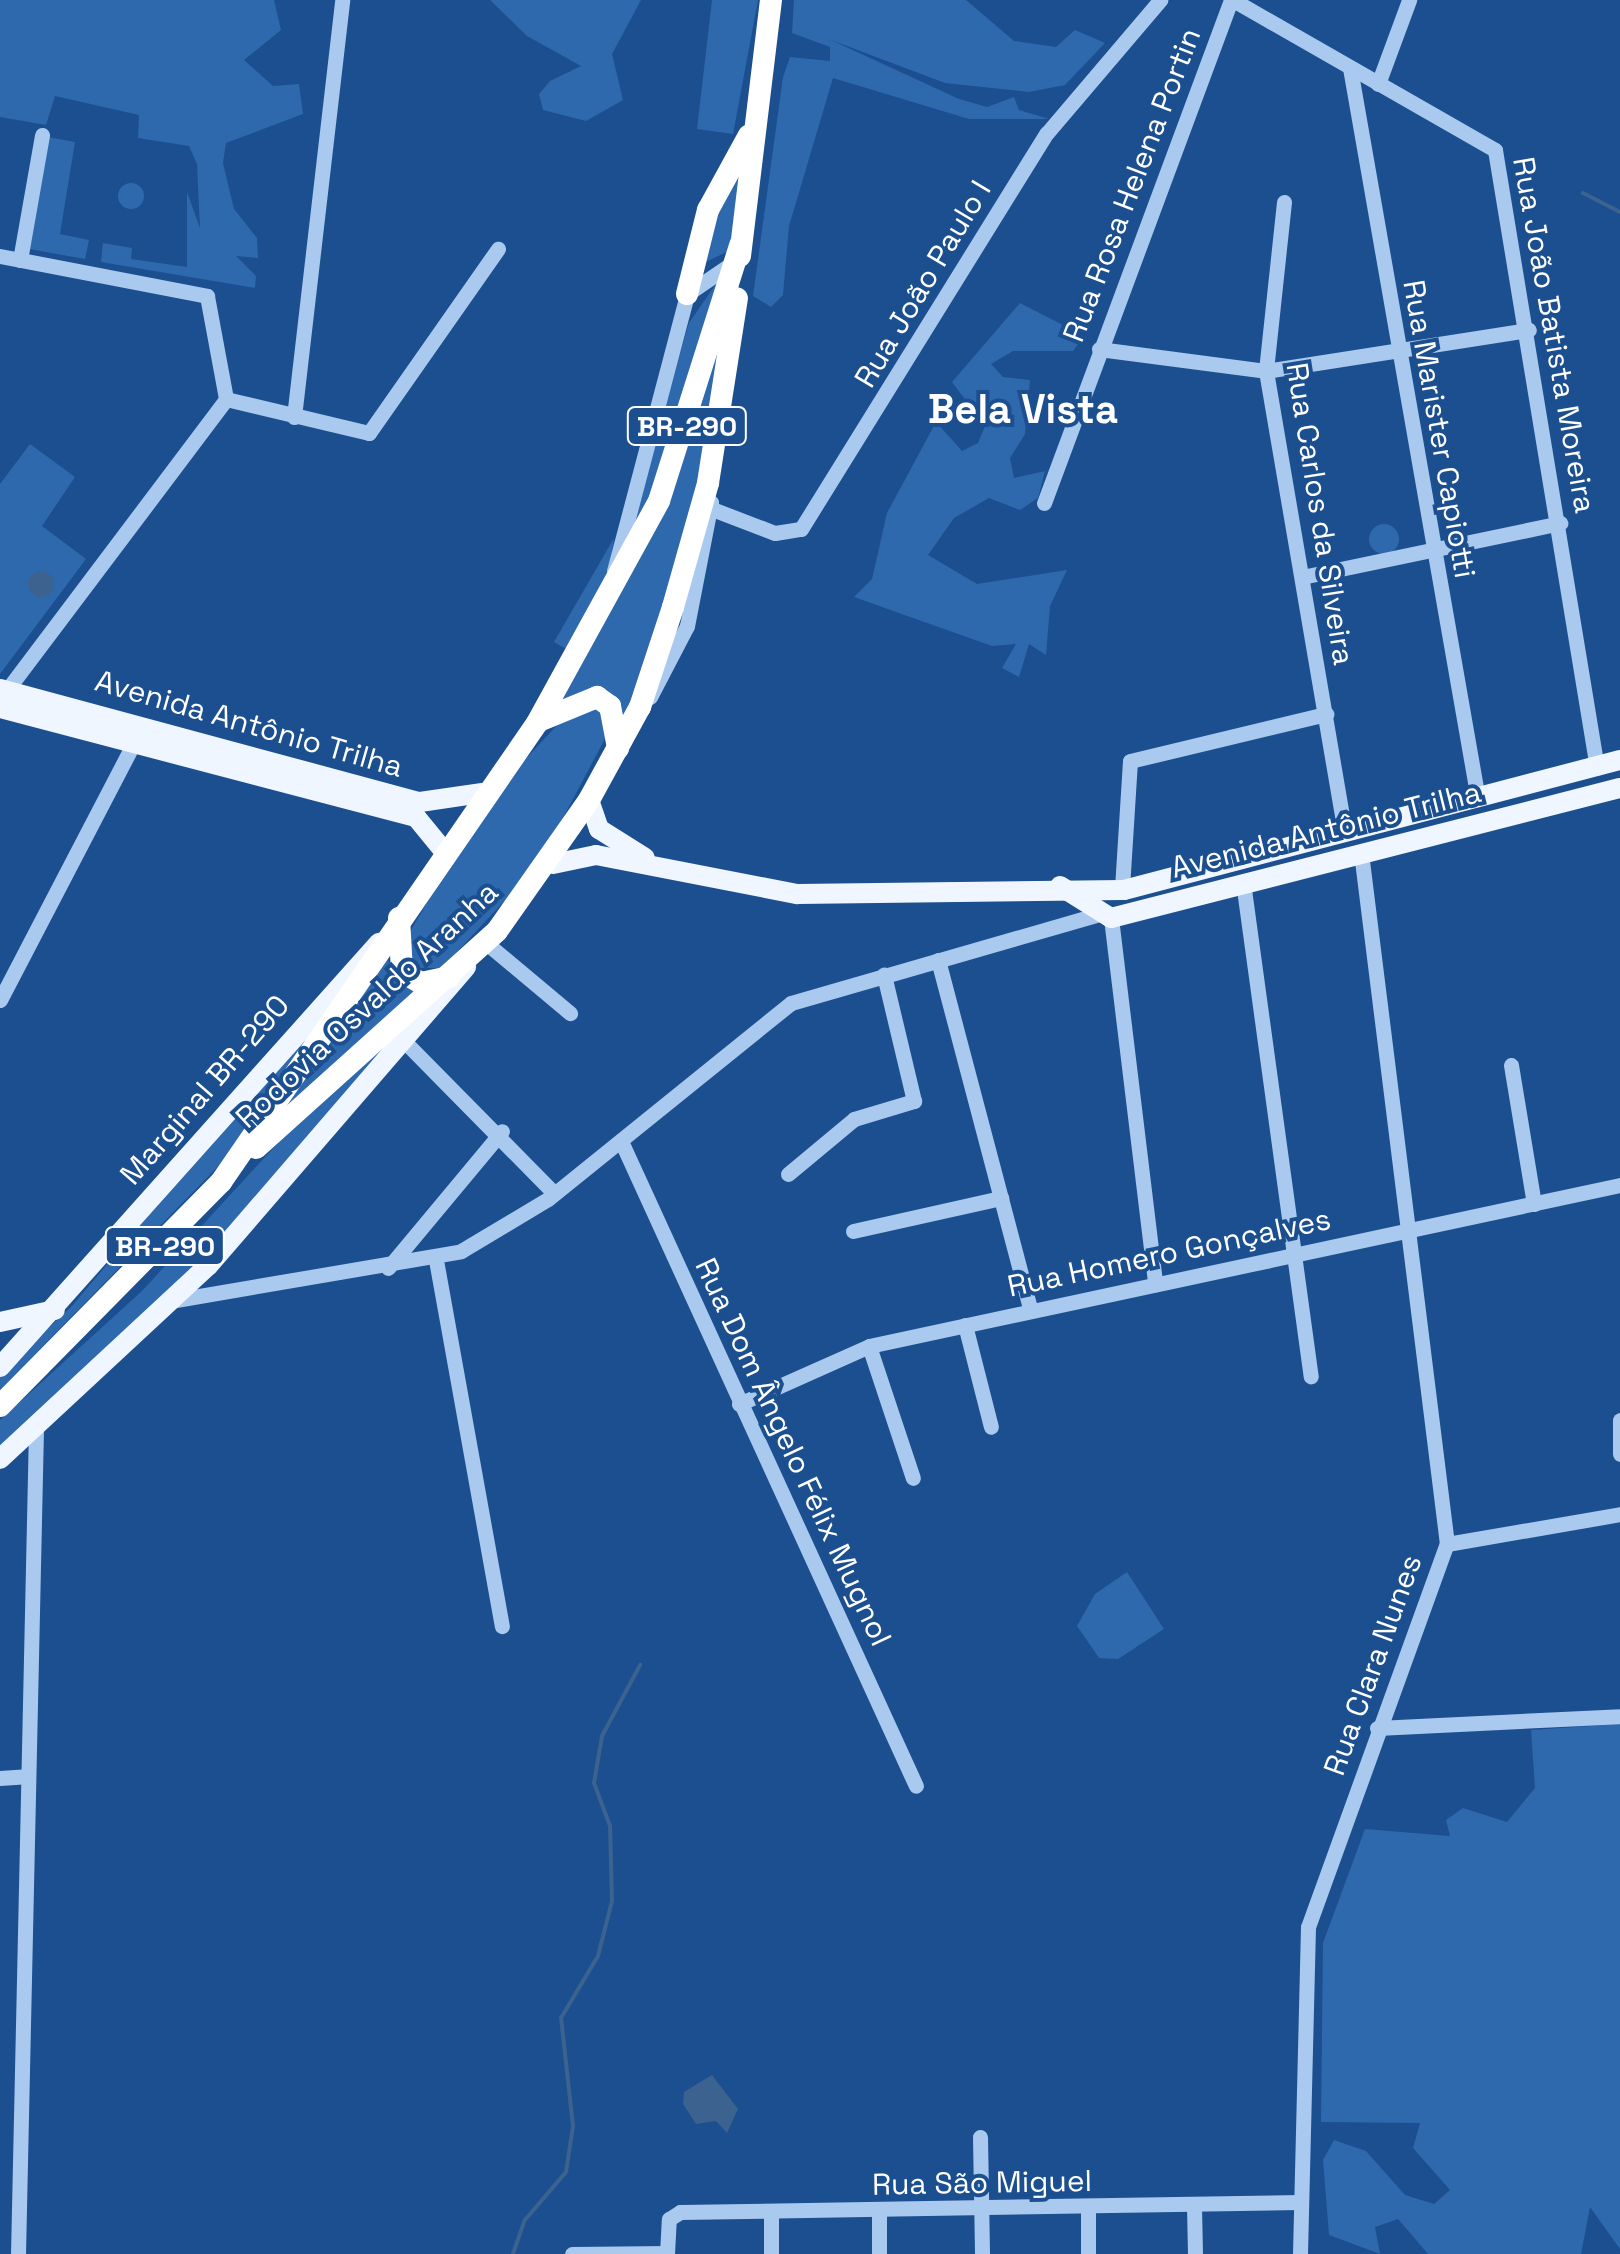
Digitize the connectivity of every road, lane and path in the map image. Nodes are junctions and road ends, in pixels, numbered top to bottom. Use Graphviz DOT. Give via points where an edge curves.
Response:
graph roads {
  1 [pos="342,0"];
  2 [pos="772,0"];
  3 [pos="1160,0"];
  4 [pos="1232,0"];
  5 [pos="1409,0"];
  6 [pos="1350,68"];
  7 [pos="1378,84"];
  8 [pos="756,118"];
  9 [pos="42,135"];
  10 [pos="1284,202"];
  11 [pos="498,250"];
  12 [pos="736,255"];
  13 [pos="0,256"];
  14 [pos="20,260"];
  15 [pos="687,294"];
  16 [pos="1529,330"];
  17 [pos="1098,350"];
  18 [pos="1398,356"];
  19 [pos="1266,371"];
  20 [pos="226,399"];
  21 [pos="294,417"];
  22 [pos="708,483"];
  23 [pos="1044,503"];
  24 [pos="712,509"];
  25 [pos="1560,523"];
  26 [pos="1433,550"];
  27 [pos="1302,577"];
  28 [pos="609,598"];
  29 [pos="2,696"];
  30 [pos="640,707"];
  31 [pos="1326,714"];
  32 [pos="537,723"];
  33 [pos="135,742"];
  34 [pos="618,748"];
  35 [pos="1620,760"];
  36 [pos="1597,768"];
  37 [pos="1620,788"];
  38 [pos="482,793"];
  39 [pos="1478,798"];
  40 [pos="590,800"];
  41 [pos="418,809"];
  42 [pos="1344,833"];
  43 [pos="443,850"];
  44 [pos="1362,852"];
  45 [pos="553,864"];
  46 [pos="668,871"];
  47 [pos="1243,882"];
  48 [pos="1112,902"];
  49 [pos="400,914"];
  50 [pos="378,944"];
  51 [pos="480,947"];
  52 [pos="938,960"];
  53 [pos="884,975"];
  54 [pos="449,977"];
  55 [pos="0,1000"];
  56 [pos="570,1013"];
  57 [pos="405,1042"];
  58 [pos="1511,1065"];
  59 [pos="502,1131"];
  60 [pos="622,1141"];
  61 [pos="788,1174"];
  62 [pos="221,1182"];
  63 [pos="1620,1185"];
  64 [pos="554,1194"];
  65 [pos="1001,1198"];
  66 [pos="1534,1204"];
  67 [pos="1412,1228"];
  68 [pos="853,1231"];
  69 [pos="1291,1254"];
  70 [pos="436,1260"];
  71 [pos="208,1266"];
  72 [pos="388,1268"];
  73 [pos="1155,1284"];
  74 [pos="230,1292"];
  75 [pos="170,1302"];
  76 [pos="55,1310"];
  77 [pos="1031,1311"];
  78 [pos="0,1322"];
  79 [pos="965,1325"];
  80 [pos="869,1346"];
  81 [pos="1,1359"];
  82 [pos="1311,1376"];
  83 [pos="739,1404"];
  84 [pos="0,1406"];
  85 [pos="1618,1425"];
  86 [pos="991,1427"];
  87 [pos="36,1428"];
  88 [pos="1620,1454"];
  89 [pos="0,1458"];
  90 [pos="912,1478"];
  91 [pos="1620,1514"];
  92 [pos="1447,1544"];
  93 [pos="502,1626"];
  94 [pos="1620,1716"];
  95 [pos="1377,1728"];
  96 [pos="26,1776"];
  97 [pos="0,1778"];
  98 [pos="916,1786"];
  99 [pos="980,2138"];
  100 [pos="1300,2202"];
  101 [pos="1194,2206"];
  102 [pos="1088,2210"];
  103 [pos="771,2212"];
  104 [pos="982,2212"];
  105 [pos="879,2213"];
  106 [pos="18,2254"];
  107 [pos="572,2254"];
  108 [pos="667,2254"];
  109 [pos="771,2254"];
  110 [pos="879,2254"];
  111 [pos="982,2254"];
  112 [pos="1088,2254"];
  113 [pos="1195,2254"];
  114 [pos="1300,2254"];
  1 -- 21 [label="street"];
  2 -- 8 [label="highway, Rodovia Osvaldo Aranha / BR-290"];
  3 -- 24 [label="street, Rua João Paulo I" via="1047,133 801,529 774,533"];
  4 -- 6 [label="street, Rua João Batista Moreira"];
  4 -- 17 [label="street, Rua Rosa Helena Portin"];
  5 -- 7 [label="street"];
  6 -- 7 [label="street, Rua João Batista Moreira"];
  6 -- 18 [label="street, Rua Marister Capiotti"];
  7 -- 16 [label="street, Rua João Batista Moreira" via="1495,150"];
  8 -- 12 [label="highway, Rodovia Osvaldo Aranha / BR-290"];
  8 -- 15 [label="highway" via="708,210"];
  9 -- 14 [label="street"];
  10 -- 19 [label="street, Rua Carlos da Silveira"];
  11 -- 21 [label="street" via="369,433"];
  12 -- 15 [label="street"];
  12 -- 22 [label="highway, Rodovia Osvaldo Aranha / BR-290"];
  12 -- 28 [label="highway, Rodovia Osvaldo Aranha / BR-290" via="699,396 639,549"];
  13 -- 14 [label="street"];
  14 -- 20 [label="street" via="207,296"];
  15 -- 28 [label="street"];
  16 -- 18 [label="street"];
  16 -- 25 [label="street, Rua João Batista Moreira"];
  17 -- 19 [label="street"];
  17 -- 23 [label="street, Rua Rosa Helena Portin"];
  18 -- 19 [label="street"];
  18 -- 26 [label="street, Rua Marister Capiotti"];
  19 -- 27 [label="street, Rua Carlos da Silveira"];
  20 -- 21 [label="street"];
  20 -- 29 [label="street"];
  22 -- 24 [label="street"];
  22 -- 30 [label="highway, Rodovia Osvaldo Aranha / BR-290"];
  24 -- 30 [label="street" via="687,626"];
  25 -- 26 [label="street"];
  25 -- 36 [label="street, Rua João Batista Moreira"];
  26 -- 27 [label="street"];
  26 -- 39 [label="street, Rua Marister Capiotti"];
  27 -- 31 [label="street, Rua Carlos da Silveira"];
  28 -- 32 [label="highway, Rodovia Osvaldo Aranha / BR-290"];
  29 -- 33 [label="main road, Avenida Antônio Trilha"];
  29 -- 41 [label="main road, Avenida Antônio Trilha"];
  30 -- 34 [label="highway, Rodovia Osvaldo Aranha / BR-290"];
  31 -- 42 [label="street, Rua Carlos da Silveira"];
  31 -- 48 [label="street" via="1130,761"];
  32 -- 34 [label="highway, BR-290" via="597,697 614,714"];
  32 -- 38 [label="highway, Rodovia Osvaldo Aranha / BR-290"];
  33 -- 41 [label="main road, Avenida Antônio Trilha"];
  33 -- 55 [label="street"];
  34 -- 40 [label="highway, Rodovia Osvaldo Aranha / BR-290"];
  35 -- 36 [label="main road, Avenida Antônio Trilha"];
  36 -- 39 [label="main road, Avenida Antônio Trilha"];
  37 -- 44 [label="main road, Avenida Antônio Trilha"];
  38 -- 41 [label="main road, Avenida Antônio Trilha"];
  38 -- 43 [label="highway, Rodovia Osvaldo Aranha / BR-290"];
  39 -- 42 [label="main road, Avenida Antônio Trilha"];
  40 -- 45 [label="highway, Rodovia Osvaldo Aranha / BR-290"];
  40 -- 46 [label="main road" via="599,829"];
  41 -- 43 [label="main road, Avenida Antônio Trilha"];
  42 -- 48 [label="main road, Avenida Antônio Trilha"];
  43 -- 49 [label="highway, Rodovia Osvaldo Aranha / BR-290"];
  44 -- 47 [label="main road, Avenida Antônio Trilha"];
  44 -- 67 [label="street, Rua Clara Nunes"];
  45 -- 46 [label="main road" via="596,855"];
  45 -- 51 [label="highway, Rodovia Osvaldo Aranha / BR-290"];
  46 -- 48 [label="main road" via="797,894 1058,885"];
  47 -- 48 [label="main road, Avenida Antônio Trilha"];
  47 -- 69 [label="street"];
  48 -- 52 [label="street"];
  48 -- 73 [label="street"];
  49 -- 50 [label="highway, Rodovia Osvaldo Aranha / BR-290"];
  49 -- 54 [label="highway" via="402,972 421,982"];
  50 -- 62 [label="highway, Rodovia Osvaldo Aranha / BR-290"];
  50 -- 76 [label="main road, Marginal BR-290"];
  51 -- 54 [label="highway, Rodovia Osvaldo Aranha / BR-290"];
  51 -- 56 [label="street"];
  51 -- 57 [label="main road"];
  52 -- 53 [label="street"];
  52 -- 65 [label="street"];
  53 -- 60 [label="street" via="768,1016"];
  53 -- 61 [label="street" via="916,1095 854,1119"];
  54 -- 62 [label="highway, Rodovia Osvaldo Aranha / BR-290"];
  57 -- 59 [label="street"];
  57 -- 71 [label="main road"];
  58 -- 66 [label="street"];
  59 -- 64 [label="street"];
  59 -- 72 [label="street"];
  60 -- 64 [label="street"];
  60 -- 83 [label="street, Rua Dom Ângelo Félix Mugnol"];
  62 -- 84 [label="highway, Rodovia Osvaldo Aranha / BR-290"];
  63 -- 66 [label="street, Rua Homero Gonçalves"];
  64 -- 70 [label="street"];
  65 -- 68 [label="street"];
  65 -- 77 [label="street"];
  66 -- 67 [label="street, Rua Homero Gonçalves"];
  67 -- 69 [label="street, Rua Homero Gonçalves"];
  67 -- 92 [label="street, Rua Clara Nunes"];
  69 -- 73 [label="street, Rua Homero Gonçalves"];
  69 -- 82 [label="street"];
  70 -- 72 [label="street"];
  70 -- 93 [label="street"];
  71 -- 74 [label="street" via="214,1286"];
  71 -- 75 [label="main road"];
  72 -- 74 [label="street"];
  73 -- 77 [label="street, Rua Homero Gonçalves"];
  74 -- 75 [label="street"];
  75 -- 87 [label="main road"];
  76 -- 78 [label="main road"];
  76 -- 81 [label="main road, Marginal BR-290"];
  77 -- 79 [label="street, Rua Homero Gonçalves"];
  79 -- 80 [label="street, Rua Homero Gonçalves"];
  79 -- 86 [label="street"];
  80 -- 83 [label="street, Rua Homero Gonçalves"];
  80 -- 90 [label="street"];
  83 -- 98 [label="street, Rua Dom Ângelo Félix Mugnol"];
  85 -- 88 [label="street"];
  87 -- 89 [label="main road"];
  87 -- 96 [label="street"];
  91 -- 92 [label="street"];
  92 -- 95 [label="street, Rua Clara Nunes"];
  94 -- 95 [label="street"];
  95 -- 100 [label="street, Rua Clara Nunes" via="1308,1926"];
  96 -- 97 [label="street"];
  96 -- 106 [label="street"];
  99 -- 104 [label="street"];
  100 -- 101 [label="street, Rua São Miguel"];
  100 -- 114 [label="street, Rua Clara Nunes"];
  101 -- 102 [label="street, Rua São Miguel"];
  101 -- 113 [label="street"];
  102 -- 104 [label="street, Rua São Miguel"];
  102 -- 112 [label="street"];
  103 -- 105 [label="street, Rua São Miguel"];
  103 -- 108 [label="street, Rua São Miguel" via="668,2219"];
  103 -- 109 [label="street"];
  104 -- 105 [label="street, Rua São Miguel"];
  104 -- 111 [label="street"];
  105 -- 110 [label="street"];
  107 -- 108 [label="street"];
}
